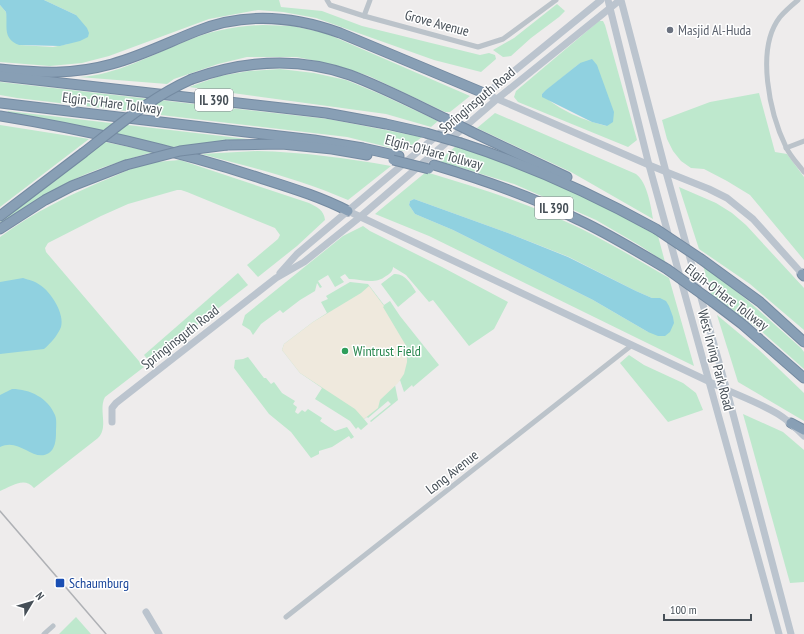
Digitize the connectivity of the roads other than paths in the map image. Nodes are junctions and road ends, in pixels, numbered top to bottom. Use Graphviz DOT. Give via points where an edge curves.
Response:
graph roads {
  1 [pos="327,0"];
  2 [pos="370,0"];
  3 [pos="556,0"];
  4 [pos="601,0"];
  5 [pos="608,0"];
  6 [pos="621,0"];
  7 [pos="798,0"];
  8 [pos="609,9"];
  9 [pos="364,16"];
  10 [pos="0,69"];
  11 [pos="0,76"];
  12 [pos="486,94"];
  13 [pos="497,99"];
  14 [pos="0,103"];
  15 [pos="0,116"];
  16 [pos="804,141"];
  17 [pos="786,148"];
  18 [pos="396,158"];
  19 [pos="649,165"];
  20 [pos="666,172"];
  21 [pos="804,172"];
  22 [pos="598,197"];
  23 [pos="348,211"];
  24 [pos="0,216"];
  25 [pos="360,217"];
  26 [pos="0,229"];
  27 [pos="804,276"];
  28 [pos="276,278"];
  29 [pos="804,342"];
  30 [pos="632,345"];
  31 [pos="804,378"];
  32 [pos="708,381"];
  33 [pos="727,391"];
  34 [pos="112,422"];
  35 [pos="791,423"];
  36 [pos="804,430"];
  37 [pos="804,436"];
  38 [pos="146,612"];
  39 [pos="286,617"];
  40 [pos="53,626"];
  41 [pos="44,634"];
  42 [pos="159,634"];
  43 [pos="779,634"];
  44 [pos="791,634"];
  1 -- 9 [label="street, Grove Avenue" via="330,5"];
  2 -- 9 [label="street"];
  3 -- 9 [label="street, Grove Avenue" via="503,39 478,47"];
  4 -- 12 [label="main road, Springinsguth Road"];
  5 -- 8 [label="main road, West Irving Park Road"];
  6 -- 8 [label="main road, Springinsguth Road"];
  6 -- 20 [label="main road, West Irving Park Road"];
  7 -- 17 [label="street" via="780,17 769,38 766,70 772,107"];
  8 -- 13 [label="main road, Springinsguth Road"];
  8 -- 19 [label="main road, West Irving Park Road"];
  10 -- 12 [label="highway" via="53,73 91,69 129,58 211,26 240,20 277,18 340,32"];
  11 -- 22 [label="highway, Elgin-O'Hare Tollway / IL 390, bridge" via="326,113 386,124 461,142"];
  12 -- 13 [label="main road"];
  12 -- 23 [label="main road, Springinsguth Road"];
  13 -- 19 [label="main road"];
  13 -- 25 [label="main road, Springinsguth Road"];
  14 -- 18 [label="highway, Elgin-O'Hare Tollway / IL 390" via="314,140 357,147"];
  15 -- 23 [label="highway" via="97,134 197,158 326,200"];
  16 -- 17 [label="street"];
  17 -- 21 [label="street"];
  18 -- 26 [label="highway, bridge" via="332,149 263,144 227,145 180,151 126,165 72,186 44,200"];
  18 -- 31 [label="highway, Elgin-O'Hare Tollway / IL 390, bridge" via="466,174 513,191 604,233 667,269 713,302"];
  19 -- 20 [label="main road"];
  19 -- 32 [label="main road, West Irving Park Road"];
  20 -- 27 [label="main road" via="709,188 742,209"];
  20 -- 33 [label="main road, West Irving Park Road"];
  22 -- 24 [label="highway, bridge" via="581,184 377,86 327,68 275,62 241,65 176,86 151,101"];
  22 -- 29 [label="highway, Elgin-O'Hare Tollway / IL 390, bridge" via="656,229 701,258 760,302"];
  23 -- 25 [label="main road"];
  23 -- 28 [label="main road, Springinsguth Road" via="297,254"];
  25 -- 28 [label="main road, Springinsguth Road" via="304,262"];
  25 -- 30 [label="main road"];
  28 -- 34 [label="main road, Springinsguth Road" via="116,403 112,408"];
  30 -- 32 [label="main road"];
  30 -- 39 [label="street, Long Avenue"];
  32 -- 33 [label="main road"];
  32 -- 43 [label="main road, West Irving Park Road"];
  33 -- 35 [label="main road" via="756,403"];
  33 -- 44 [label="main road, West Irving Park Road"];
  35 -- 36 [label="highway"];
  35 -- 37 [label="main road"];
  38 -- 42 [label="main road"];
  40 -- 41 [label="street"];
}
